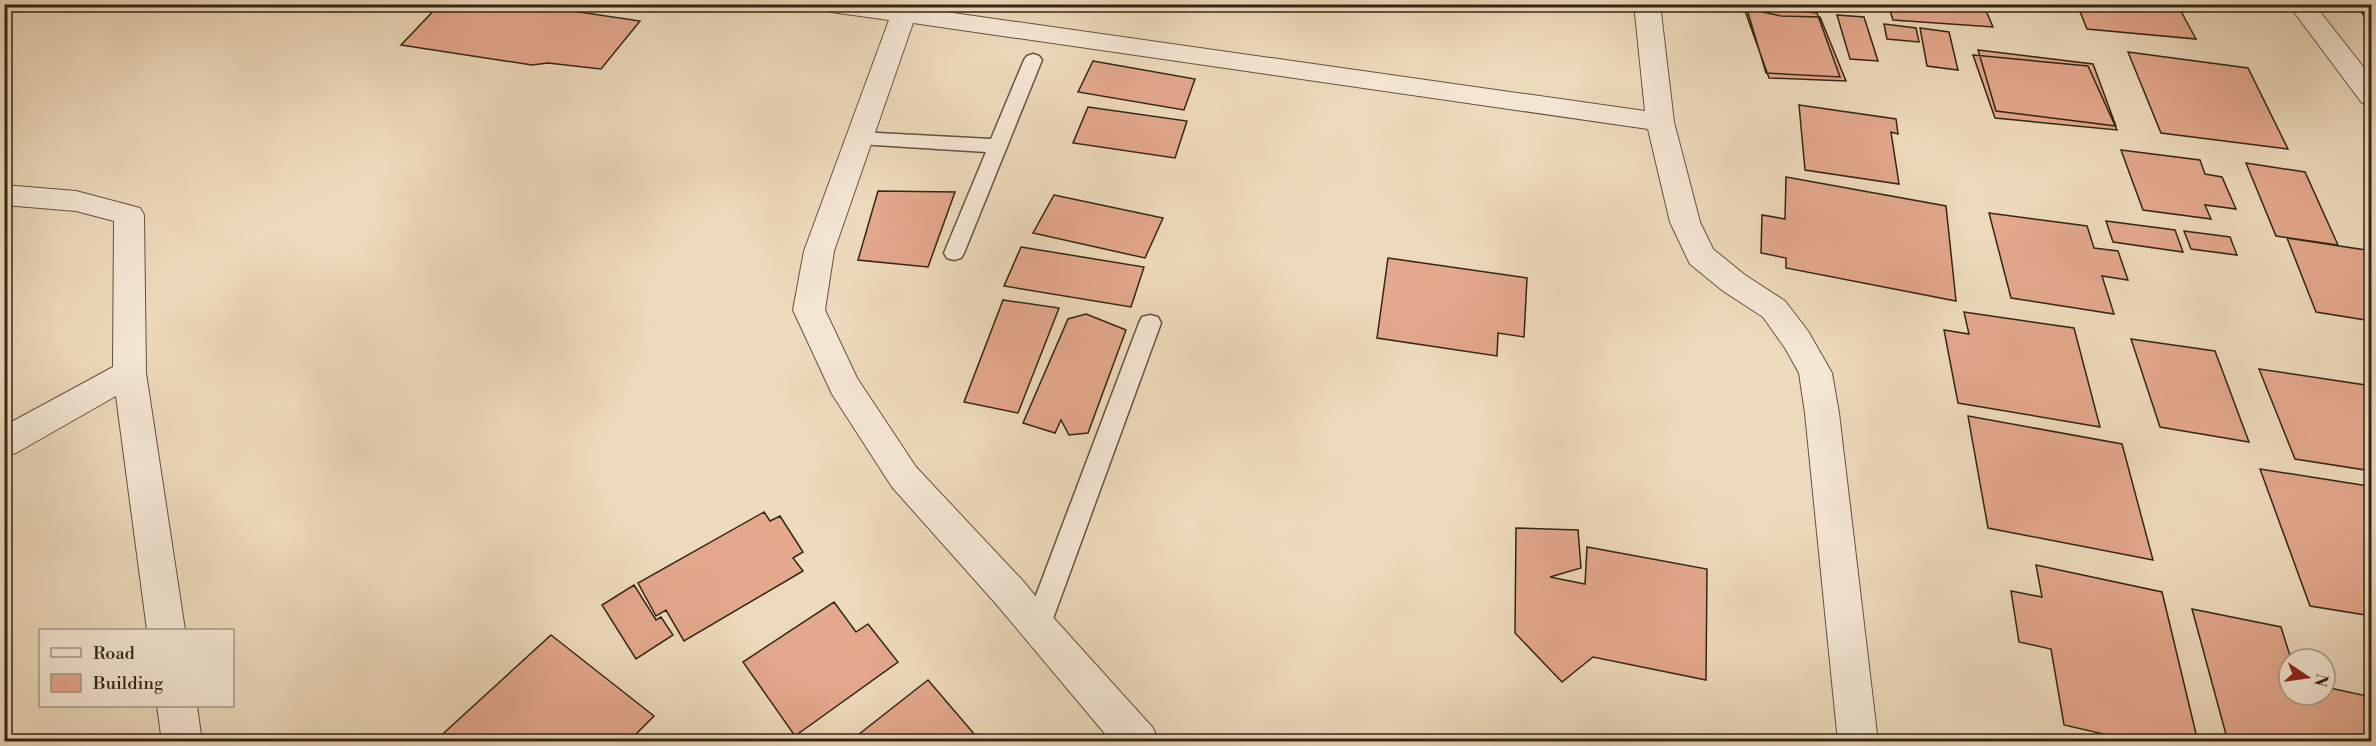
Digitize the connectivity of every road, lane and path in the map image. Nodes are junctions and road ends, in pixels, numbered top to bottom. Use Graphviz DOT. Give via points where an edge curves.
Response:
graph roads {
  1 [pos="831,4"];
  2 [pos="1647,4"];
  3 [pos="2300,4"];
  4 [pos="904,14"];
  5 [pos="1033,60"];
  6 [pos="2372,97"];
  7 [pos="1660,122"];
  8 [pos="859,138"];
  9 [pos="997,146"];
  10 [pos="4,195"];
  11 [pos="954,252"];
  12 [pos="1150,323"];
  13 [pos="129,373"];
  14 [pos="4,443"];
  15 [pos="1037,627"];
  16 [pos="166,629"];
  17 [pos="177,707"];
  18 [pos="182,741"];
  19 [pos="1139,741"];
  20 [pos="1858,741"];
  1 -- 4 [label="street"];
  2 -- 7 [label="street"];
  3 -- 6 [label="street"];
  4 -- 7 [label="street"];
  4 -- 8 [label="street"];
  5 -- 9 [label="lane"];
  7 -- 20 [label="street" via="1685,222 1701,256 1774,309 1815,373"];
  8 -- 9 [label="lane"];
  8 -- 15 [label="street" via="819,251 809,310 844,385 904,477"];
  9 -- 11 [label="lane"];
  10 -- 13 [label="street" via="76,201 129,215"];
  12 -- 15 [label="lane"];
  13 -- 14 [label="street"];
  13 -- 16 [label="street"];
  15 -- 19 [label="street"];
  17 -- 18 [label="street"];
}
